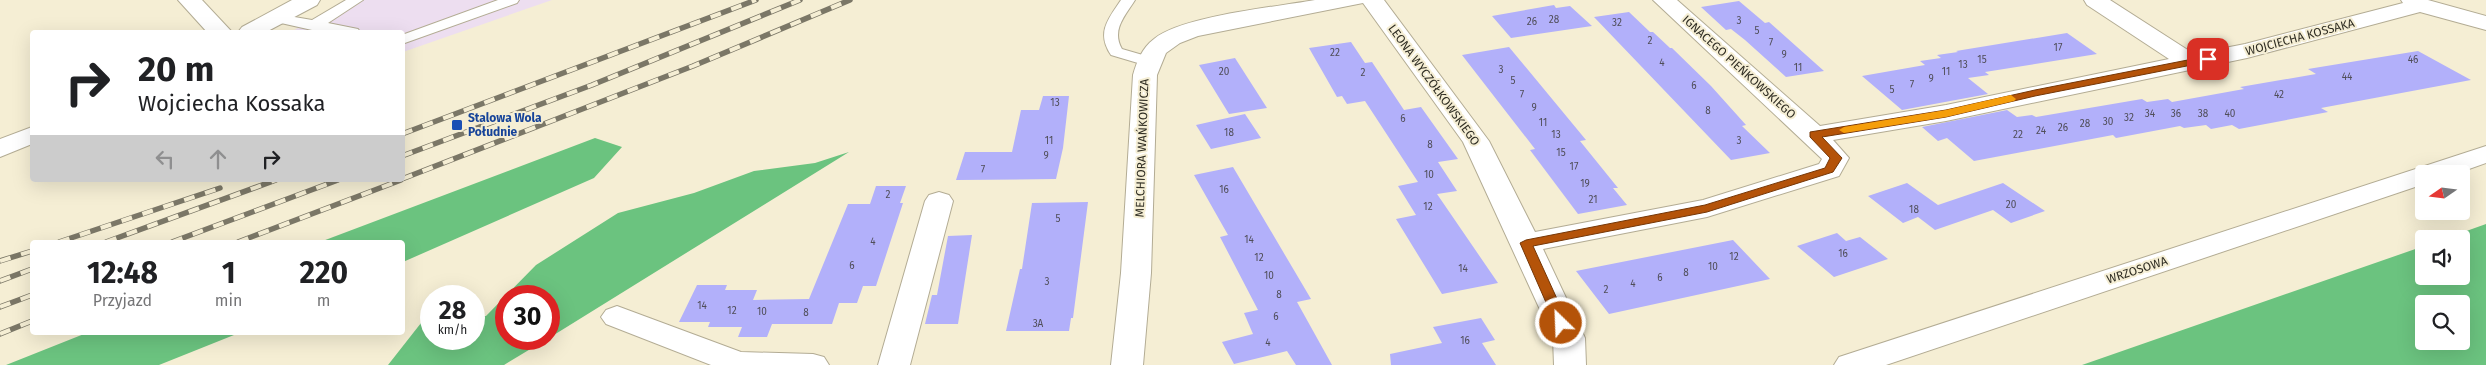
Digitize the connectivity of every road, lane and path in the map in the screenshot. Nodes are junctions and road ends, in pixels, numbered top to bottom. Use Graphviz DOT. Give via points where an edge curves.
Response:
graph roads {
  1 [pos="189,0"];
  2 [pos="309,0"];
  3 [pos="356,0"];
  4 [pos="512,0"];
  5 [pos="1128,0"];
  6 [pos="1354,0"];
  7 [pos="1372,0"];
  8 [pos="1664,0"];
  9 [pos="2095,0"];
  10 [pos="2416,2"];
  11 [pos="277,18"];
  12 [pos="2486,23"];
  13 [pos="312,26"];
  14 [pos="218,30"];
  15 [pos="254,30"];
  16 [pos="339,30"];
  17 [pos="405,39"];
  18 [pos="1148,61"];
  19 [pos="2189,62"];
  20 [pos="1814,135"];
  21 [pos="30,137"];
  22 [pos="0,149"];
  23 [pos="2486,154"];
  24 [pos="2454,165"];
  25 [pos="2415,178"];
  26 [pos="939,201"];
  27 [pos="1526,243"];
  28 [pos="617,317"];
  29 [pos="813,365"];
  30 [pos="894,365"];
  31 [pos="1127,365"];
  32 [pos="1570,365"];
  33 [pos="1850,365"];
  1 -- 14 [label="street"];
  2 -- 11 [label="street"];
  3 -- 13 [label="lane"];
  4 -- 17 [label="lane"];
  5 -- 18 [label="lane" via="1109,30 1109,42 1116,52"];
  6 -- 18 [label="street, MELCHIORA WAŃKOWICZA" via="1200,27 1162,43"];
  7 -- 27 [label="street, LEONA WYCZÓŁKOWSKIEGO" via="1476,141"];
  8 -- 20 [label="street, IGNACEGO PIEŃKOWSKIEGO"];
  9 -- 19 [label="street"];
  10 -- 12 [label="street"];
  10 -- 19 [label="street, WOJCIECHA KOSSAKA" via="2247,51"];
  11 -- 13 [label="lane"];
  11 -- 15 [label="street"];
  13 -- 16 [label="lane"];
  18 -- 31 [label="street, MELCHIORA WAŃKOWICZA" via="1136,273"];
  19 -- 20 [label="street, WOJCIECHA KOSSAKA" via="1946,114"];
  20 -- 27 [label="street" via="1836,158 1829,170 1707,208"];
  21 -- 22 [label="street"];
  23 -- 24 [label="street"];
  25 -- 33 [label="street, WRZOSOWA"];
  26 -- 30 [label="street"];
  27 -- 32 [label="street, LEONA WYCZÓŁKOWSKIEGO" via="1568,338"];
  28 -- 29 [label="street" via="738,363"];
}
